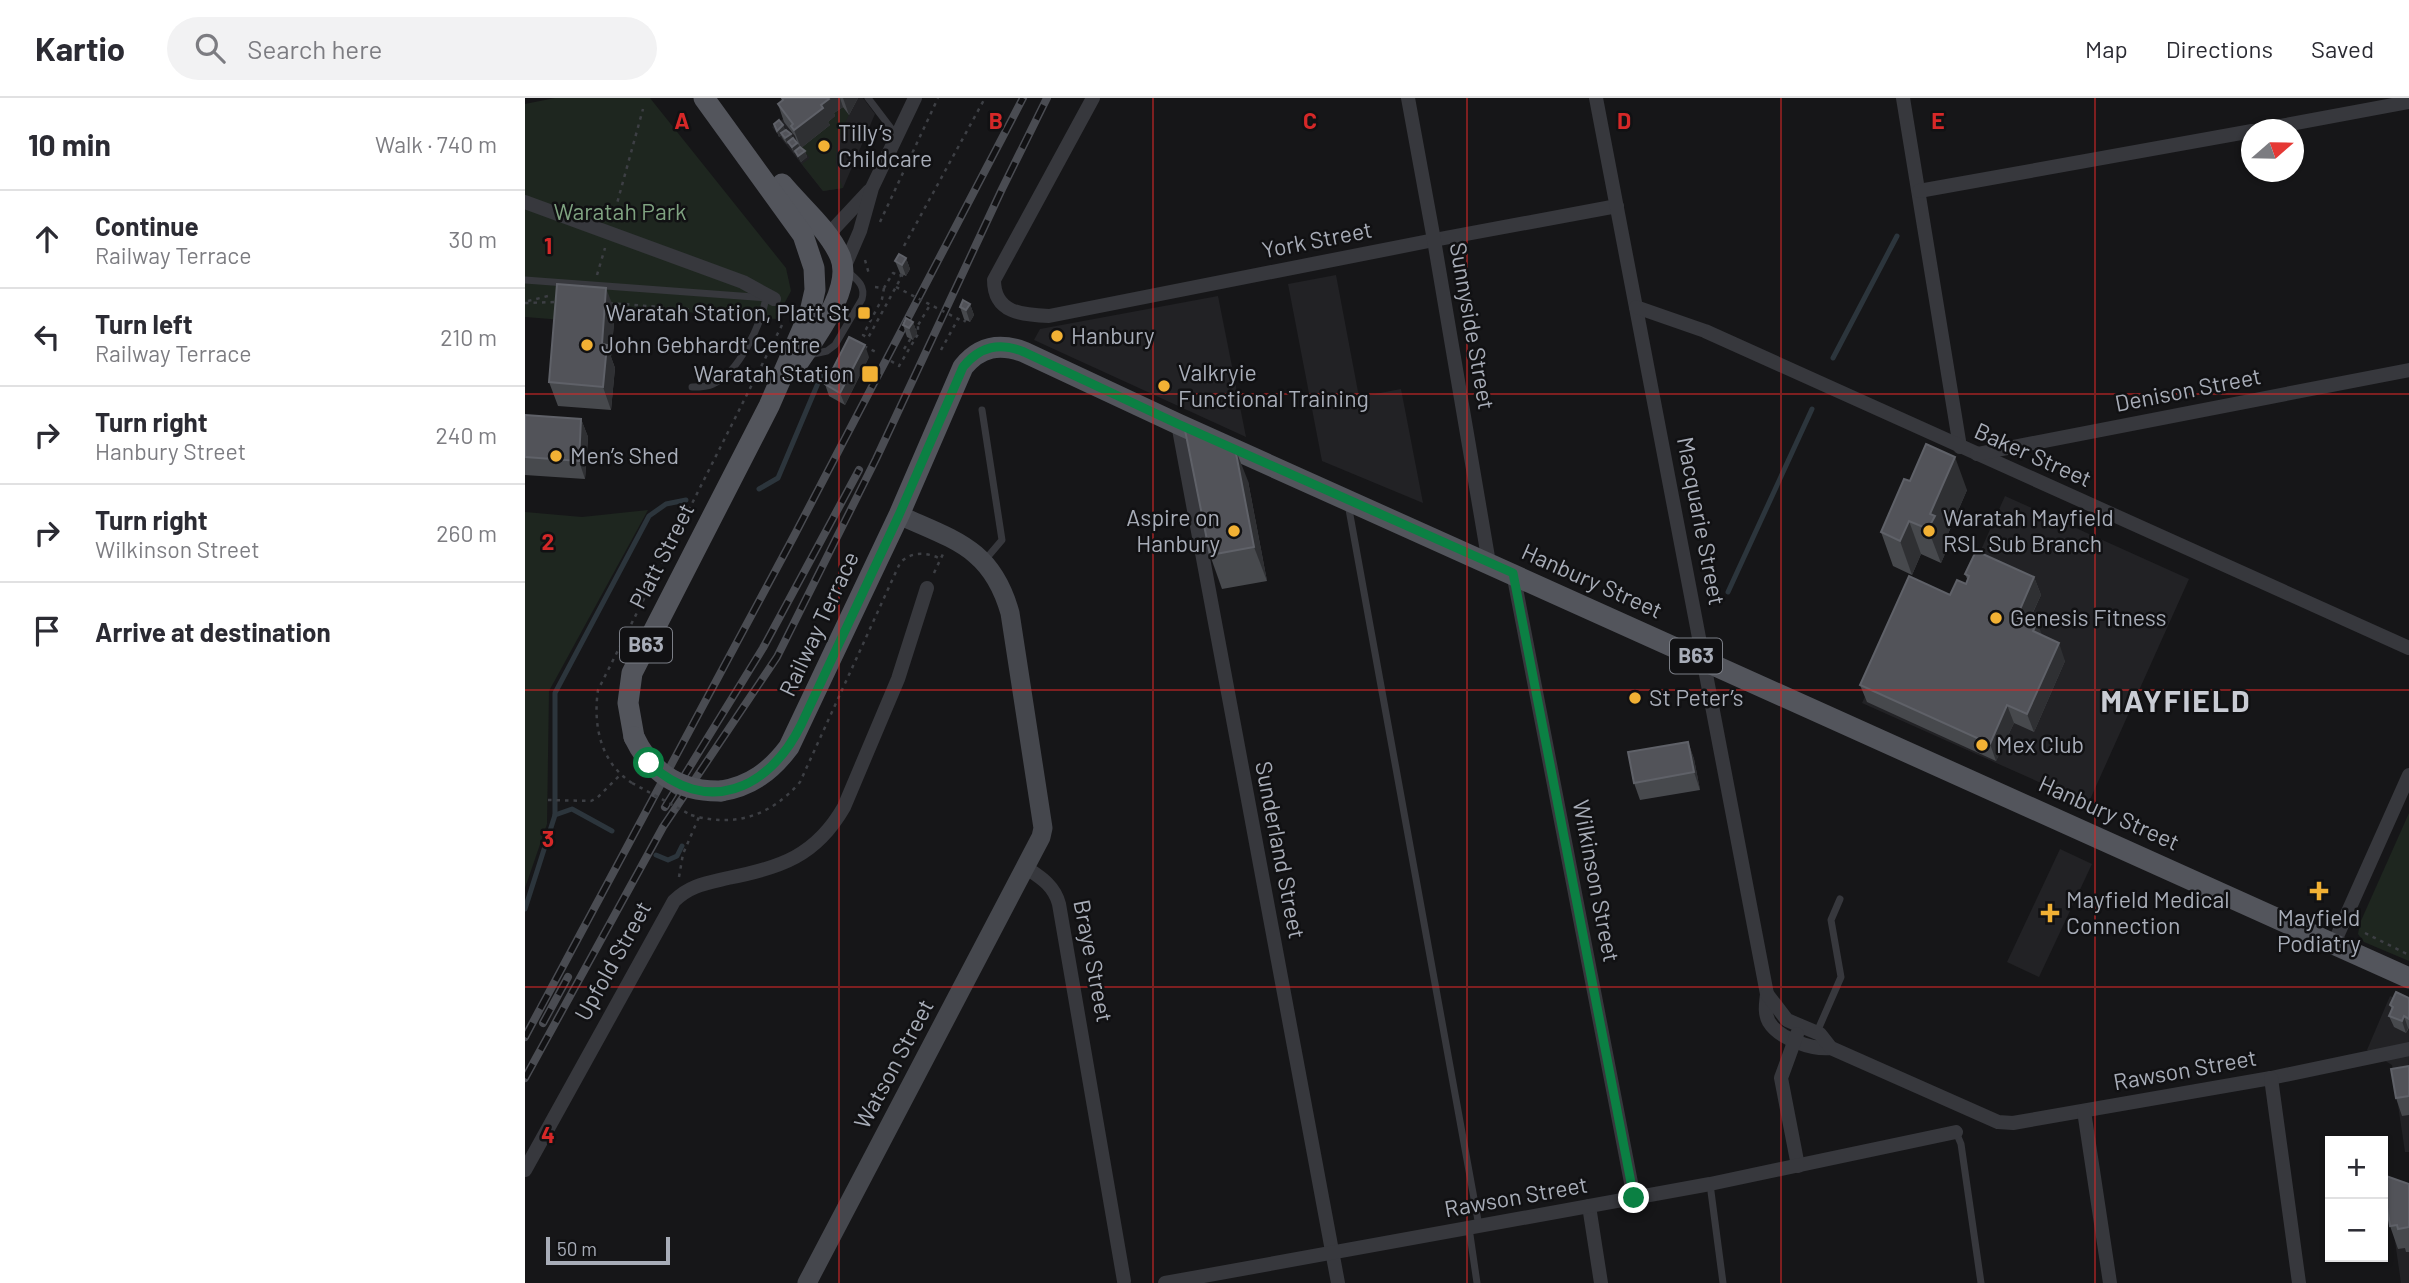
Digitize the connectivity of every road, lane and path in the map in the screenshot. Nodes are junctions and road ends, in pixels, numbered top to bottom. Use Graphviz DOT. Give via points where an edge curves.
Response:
graph roads {
  1 [pos="704,98"];
  2 [pos="712,98"];
  3 [pos="867,98"];
  4 [pos="915,98"];
  5 [pos="938,98"];
  6 [pos="985,98"];
  7 [pos="1093,98"];
  8 [pos="1408,98"];
  9 [pos="1596,98"];
  10 [pos="1903,98"];
  11 [pos="2409,103"];
  12 [pos="643,109"];
  13 [pos="2304,122"];
  14 [pos="2241,133"];
  15 [pos="897,136"];
  16 [pos="872,188"];
  17 [pos="1919,191"];
  18 [pos="525,202"];
  19 [pos="1617,206"];
  20 [pos="876,229"];
  21 [pos="609,232"];
  22 [pos="827,236"];
  23 [pos="1434,240"];
  24 [pos="904,246"];
  25 [pos="865,255"];
  26 [pos="844,268"];
  27 [pos="871,277"];
  28 [pos="525,280"];
  29 [pos="873,282"];
  30 [pos="594,285"];
  31 [pos="896,287"];
  32 [pos="884,288"];
  33 [pos="774,299"];
  34 [pos="564,302"];
  35 [pos="525,303"];
  36 [pos="603,303"];
  37 [pos="930,305"];
  38 [pos="1636,307"];
  39 [pos="763,315"];
  40 [pos="814,316"];
  41 [pos="958,319"];
  42 [pos="918,326"];
  43 [pos="967,326"];
  44 [pos="870,336"];
  45 [pos="904,349"];
  46 [pos="941,350"];
  47 [pos="981,351"];
  48 [pos="876,352"];
  49 [pos="803,356"];
  50 [pos="891,361"];
  51 [pos="2409,370"];
  52 [pos="692,387"];
  53 [pos="769,406"];
  54 [pos="982,410"];
  55 [pos="1178,424"];
  56 [pos="1960,447"];
  57 [pos="1977,454"];
  58 [pos="1348,501"];
  59 [pos="899,515"];
  60 [pos="984,561"];
  61 [pos="1489,562"];
  62 [pos="1513,573"];
  63 [pos="927,588"];
  64 [pos="2409,648"];
  65 [pos="1705,660"];
  66 [pos="633,737"];
  67 [pos="621,774"];
  68 [pos="2409,775"];
  69 [pos="632,783"];
  70 [pos="548,800"];
  71 [pos="691,815"];
  72 [pos="699,817"];
  73 [pos="1025,867"];
  74 [pos="684,891"];
  75 [pos="1840,899"];
  76 [pos="2365,933"];
  77 [pos="2334,943"];
  78 [pos="2409,955"];
  79 [pos="2409,978"];
  80 [pos="1767,994"];
  81 [pos="1800,1026"];
  82 [pos="1817,1033"];
  83 [pos="1794,1041"];
  84 [pos="1831,1048"];
  85 [pos="2409,1049"];
  86 [pos="2271,1078"];
  87 [pos="2084,1111"];
  88 [pos="1956,1132"];
  89 [pos="1798,1167"];
  90 [pos="525,1170"];
  91 [pos="1710,1184"];
  92 [pos="1634,1198"];
  93 [pos="1589,1206"];
  94 [pos="1474,1227"];
  95 [pos="1332,1253"];
  96 [pos="1221,1278"];
  97 [pos="1123,1282"];
  98 [pos="807,1283"];
  99 [pos="1165,1283"];
  100 [pos="1338,1283"];
  101 [pos="1477,1283"];
  102 [pos="1601,1283"];
  103 [pos="1723,1283"];
  104 [pos="1981,1283"];
  105 [pos="2110,1283"];
  106 [pos="2299,1283"];
  1 -- 40 [label="main road, B63" via="805,240 814,268"];
  2 -- 22 [label="main road"];
  3 -- 15 [label="lane"];
  4 -- 15 [label="street"];
  5 -- 20 [label="path"];
  6 -- 24 [label="path"];
  7 -- 23 [label="street, York Street" via="994,280 994,295 1003,306 1025,316 1049,316"];
  8 -- 23 [label="street, Sunnyside Street"];
  9 -- 19 [label="street, Macquarie Street"];
  10 -- 17 [label="street"];
  11 -- 13 [label="street"];
  12 -- 21 [label="path"];
  14 -- 17 [label="street"];
  15 -- 16 [label="street"];
  16 -- 22 [label="street"];
  16 -- 26 [label="street"];
  17 -- 56 [label="street"];
  18 -- 21 [label="street"];
  19 -- 23 [label="street, York Street"];
  19 -- 38 [label="street, Macquarie Street"];
  21 -- 30 [label="path"];
  21 -- 33 [label="street" via="743,282"];
  22 -- 26 [label="main road"];
  22 -- 40 [label="main road" via="823,246 826,276"];
  23 -- 61 [label="street, Sunnyside Street"];
  25 -- 27 [label="path"];
  26 -- 40 [label="main road, B63" via="843,282"];
  26 -- 49 [label="lane" via="863,287 862,299 833,347"];
  28 -- 30 [label="lane"];
  29 -- 32 [label="path" via="875,289"];
  30 -- 39 [label="lane" via="766,298"];
  31 -- 32 [label="path" via="905,271 900,276 893,273"];
  31 -- 37 [label="path, bridge"];
  31 -- 44 [label="path"];
  32 -- 44 [label="path" via="883,299 863,335"];
  34 -- 35 [label="path"];
  36 -- 39 [label="path"];
  37 -- 41 [label="path, bridge"];
  37 -- 42 [label="path"];
  38 -- 56 [label="street, Baker Street" via="1705,331"];
  38 -- 65 [label="street, Macquarie Street"];
  39 -- 52 [label="lane" via="725,377 708,386"];
  40 -- 49 [label="main road, Platt Street / B63"];
  40 -- 53 [label="main road, Platt Street / B63"];
  41 -- 43 [label="path, bridge" via="964,322 969,317"];
  41 -- 46 [label="path"];
  42 -- 45 [label="path"];
  42 -- 50 [label="path" via="899,366"];
  44 -- 48 [label="path" via="863,345"];
  47 -- 55 [label="main road, Hanbury Street / B63" via="995,346 1016,349"];
  47 -- 59 [label="main road, Railway Terrace / B63" via="959,375"];
  49 -- 53 [label="main road, Platt Street / B63"];
  51 -- 57 [label="street, Denison Street"];
  53 -- 66 [label="main road, Platt Street / B63" via="632,673 628,703"];
  54 -- 60 [label="lane" via="1002,540"];
  55 -- 58 [label="main road, Hanbury Street / B63"];
  55 -- 95 [label="street, Sunderland Street"];
  56 -- 57 [label="street, Baker Street"];
  57 -- 64 [label="street, Baker Street"];
  58 -- 61 [label="main road, Hanbury Street / B63"];
  58 -- 94 [label="lane"];
  59 -- 60 [label="street" via="950,538"];
  59 -- 66 [label="main road, Railway Terrace / B63, bridge" via="789,747 773,766 744,786 721,791 696,789 671,781 649,763"];
  60 -- 73 [label="street" via="1001,585 1010,612 1044,818 1041,838"];
  61 -- 62 [label="main road, Hanbury Street / B63"];
  62 -- 65 [label="main road, Hanbury Street / B63"];
  62 -- 92 [label="street, Wilkinson Street"];
  63 -- 74 [label="street, Upfold Street" via="898,679 833,824 811,847 785,864"];
  65 -- 77 [label="main road, Hanbury Street / B63"];
  65 -- 80 [label="street, Macquarie Street"];
  67 -- 70 [label="path" via="591,801"];
  68 -- 77 [label="street"];
  69 -- 71 [label="path, bridge"];
  72 -- 74 [label="path" via="683,854 679,878"];
  73 -- 97 [label="street, Braye Street" via="1047,883 1059,904"];
  73 -- 98 [label="street, Watson Street"];
  74 -- 90 [label="street, Upfold Street" via="668,908"];
  75 -- 82 [label="lane" via="1831,920 1841,977"];
  76 -- 78 [label="path"];
  77 -- 79 [label="main road, Hanbury Street / B63"];
  80 -- 81 [label="street, Macquarie Street" via="1787,1020"];
  80 -- 83 [label="street, Macquarie Street" via="1765,1012 1770,1025"];
  81 -- 82 [label="street, Macquarie Street"];
  81 -- 83 [label="street"];
  82 -- 84 [label="street"];
  83 -- 84 [label="street" via="1817,1049"];
  83 -- 89 [label="street" via="1781,1078"];
  84 -- 87 [label="street, Rawson Street" via="1998,1122"];
  85 -- 86 [label="street, Rawson Street"];
  86 -- 87 [label="street, Rawson Street"];
  86 -- 106 [label="street"];
  87 -- 105 [label="street"];
  88 -- 89 [label="street, Rawson Street"];
  88 -- 104 [label="lane"];
  89 -- 91 [label="street, Rawson Street"];
  91 -- 92 [label="street, Rawson Street"];
  91 -- 103 [label="lane"];
  92 -- 93 [label="street, Rawson Street"];
  93 -- 94 [label="street, Rawson Street"];
  93 -- 102 [label="street"];
  94 -- 95 [label="street, Rawson Street"];
  94 -- 101 [label="lane"];
  95 -- 96 [label="street, Rawson Street"];
  95 -- 100 [label="street, Sunderland Street"];
  96 -- 99 [label="street, Rawson Street"];
}
